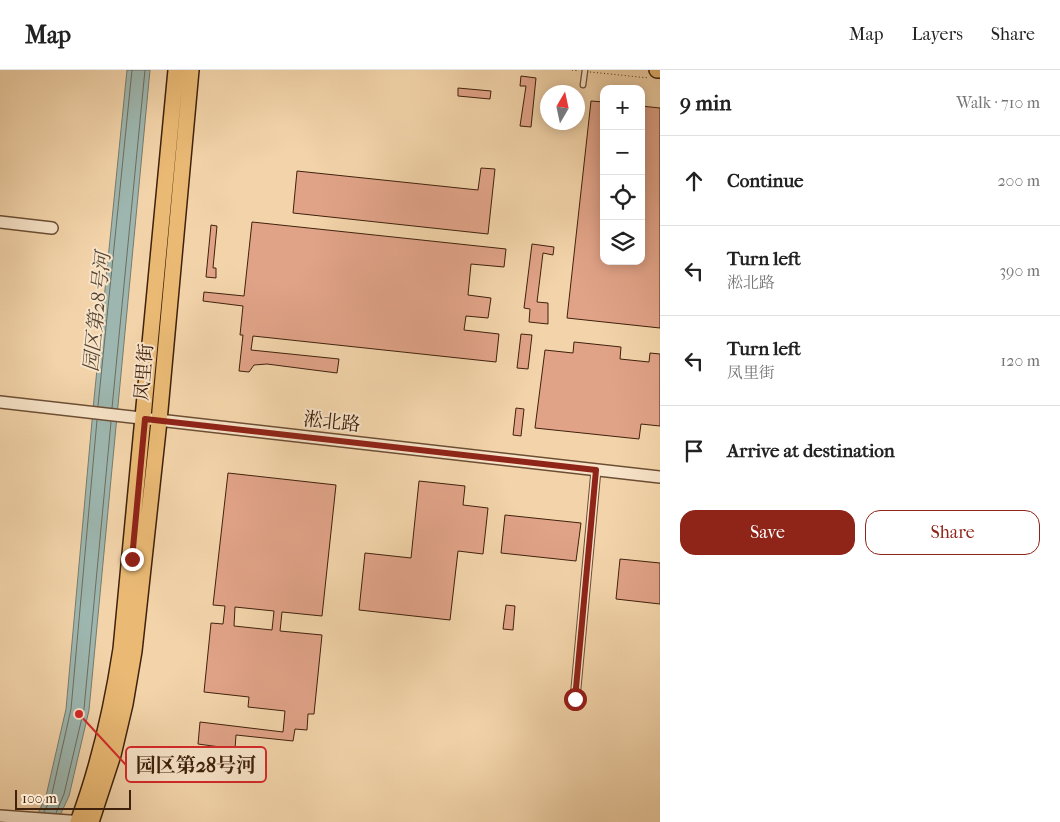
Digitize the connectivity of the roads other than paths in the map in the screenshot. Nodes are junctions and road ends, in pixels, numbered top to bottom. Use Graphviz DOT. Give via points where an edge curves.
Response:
graph roads {
  1 [pos="176,70"];
  2 [pos="191,70"];
  3 [pos="585,71"];
  4 [pos="583,85"];
  5 [pos="0,222"];
  6 [pos="52,228"];
  7 [pos="0,402"];
  8 [pos="152,420"];
  9 [pos="596,470"];
  10 [pos="660,477"];
  11 [pos="575,699"];
  12 [pos="0,816"];
  13 [pos="83,822"];
  1 -- 8 [label="main road, 凤里街"];
  2 -- 8 [label="main road, 凤里街"];
  3 -- 4 [label="lane"];
  5 -- 6 [label="street"];
  7 -- 8 [label="street, 淞北路"];
  8 -- 9 [label="street, 淞北路"];
  8 -- 13 [label="main road, 凤里街" via="113,701"];
  9 -- 10 [label="street, 淞北路"];
  9 -- 11 [label="street"];
  12 -- 13 [label="street"];
}
